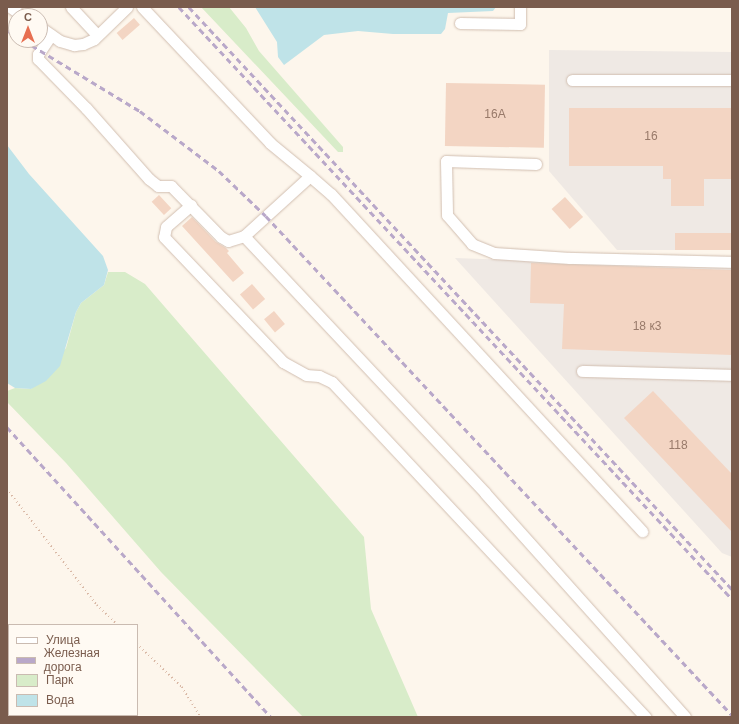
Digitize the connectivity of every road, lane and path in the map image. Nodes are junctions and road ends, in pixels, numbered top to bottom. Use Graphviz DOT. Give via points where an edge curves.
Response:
graph roads {
  1 [pos="71,7"];
  2 [pos="127,7"];
  3 [pos="142,7"];
  4 [pos="520,7"];
  5 [pos="460,23"];
  6 [pos="48,33"];
  7 [pos="51,35"];
  8 [pos="97,35"];
  9 [pos="572,80"];
  10 [pos="732,80"];
  11 [pos="536,164"];
  12 [pos="310,176"];
  13 [pos="191,205"];
  14 [pos="244,236"];
  15 [pos="732,262"];
  16 [pos="582,371"];
  17 [pos="732,375"];
  18 [pos="7,489"];
  19 [pos="642,531"];
  20 [pos="117,624"];
  21 [pos="138,645"];
  22 [pos="201,717"];
  23 [pos="646,717"];
  24 [pos="685,717"];
  1 -- 8 [label="lane"];
  2 -- 8 [label="lane"];
  3 -- 12 [label="lane" via="270,143"];
  4 -- 5 [label="lane" via="520,24"];
  6 -- 7 [label="lane"];
  7 -- 8 [label="lane" via="74,45 84,44"];
  7 -- 13 [label="lane" via="38,59 149,179 158,186 171,186"];
  9 -- 10 [label="lane"];
  11 -- 15 [label="lane" via="446,161 447,215 472,244 501,253"];
  12 -- 14 [label="lane"];
  12 -- 19 [label="lane" via="331,194"];
  13 -- 14 [label="lane" via="221,237 228,240"];
  13 -- 23 [label="lane" via="166,227 164,237 283,362 306,375 319,376 332,382"];
  14 -- 24 [label="lane" via="485,493"];
  16 -- 17 [label="lane"];
  18 -- 20 [label="path" via="97,605"];
  21 -- 22 [label="path" via="182,687"];
}
